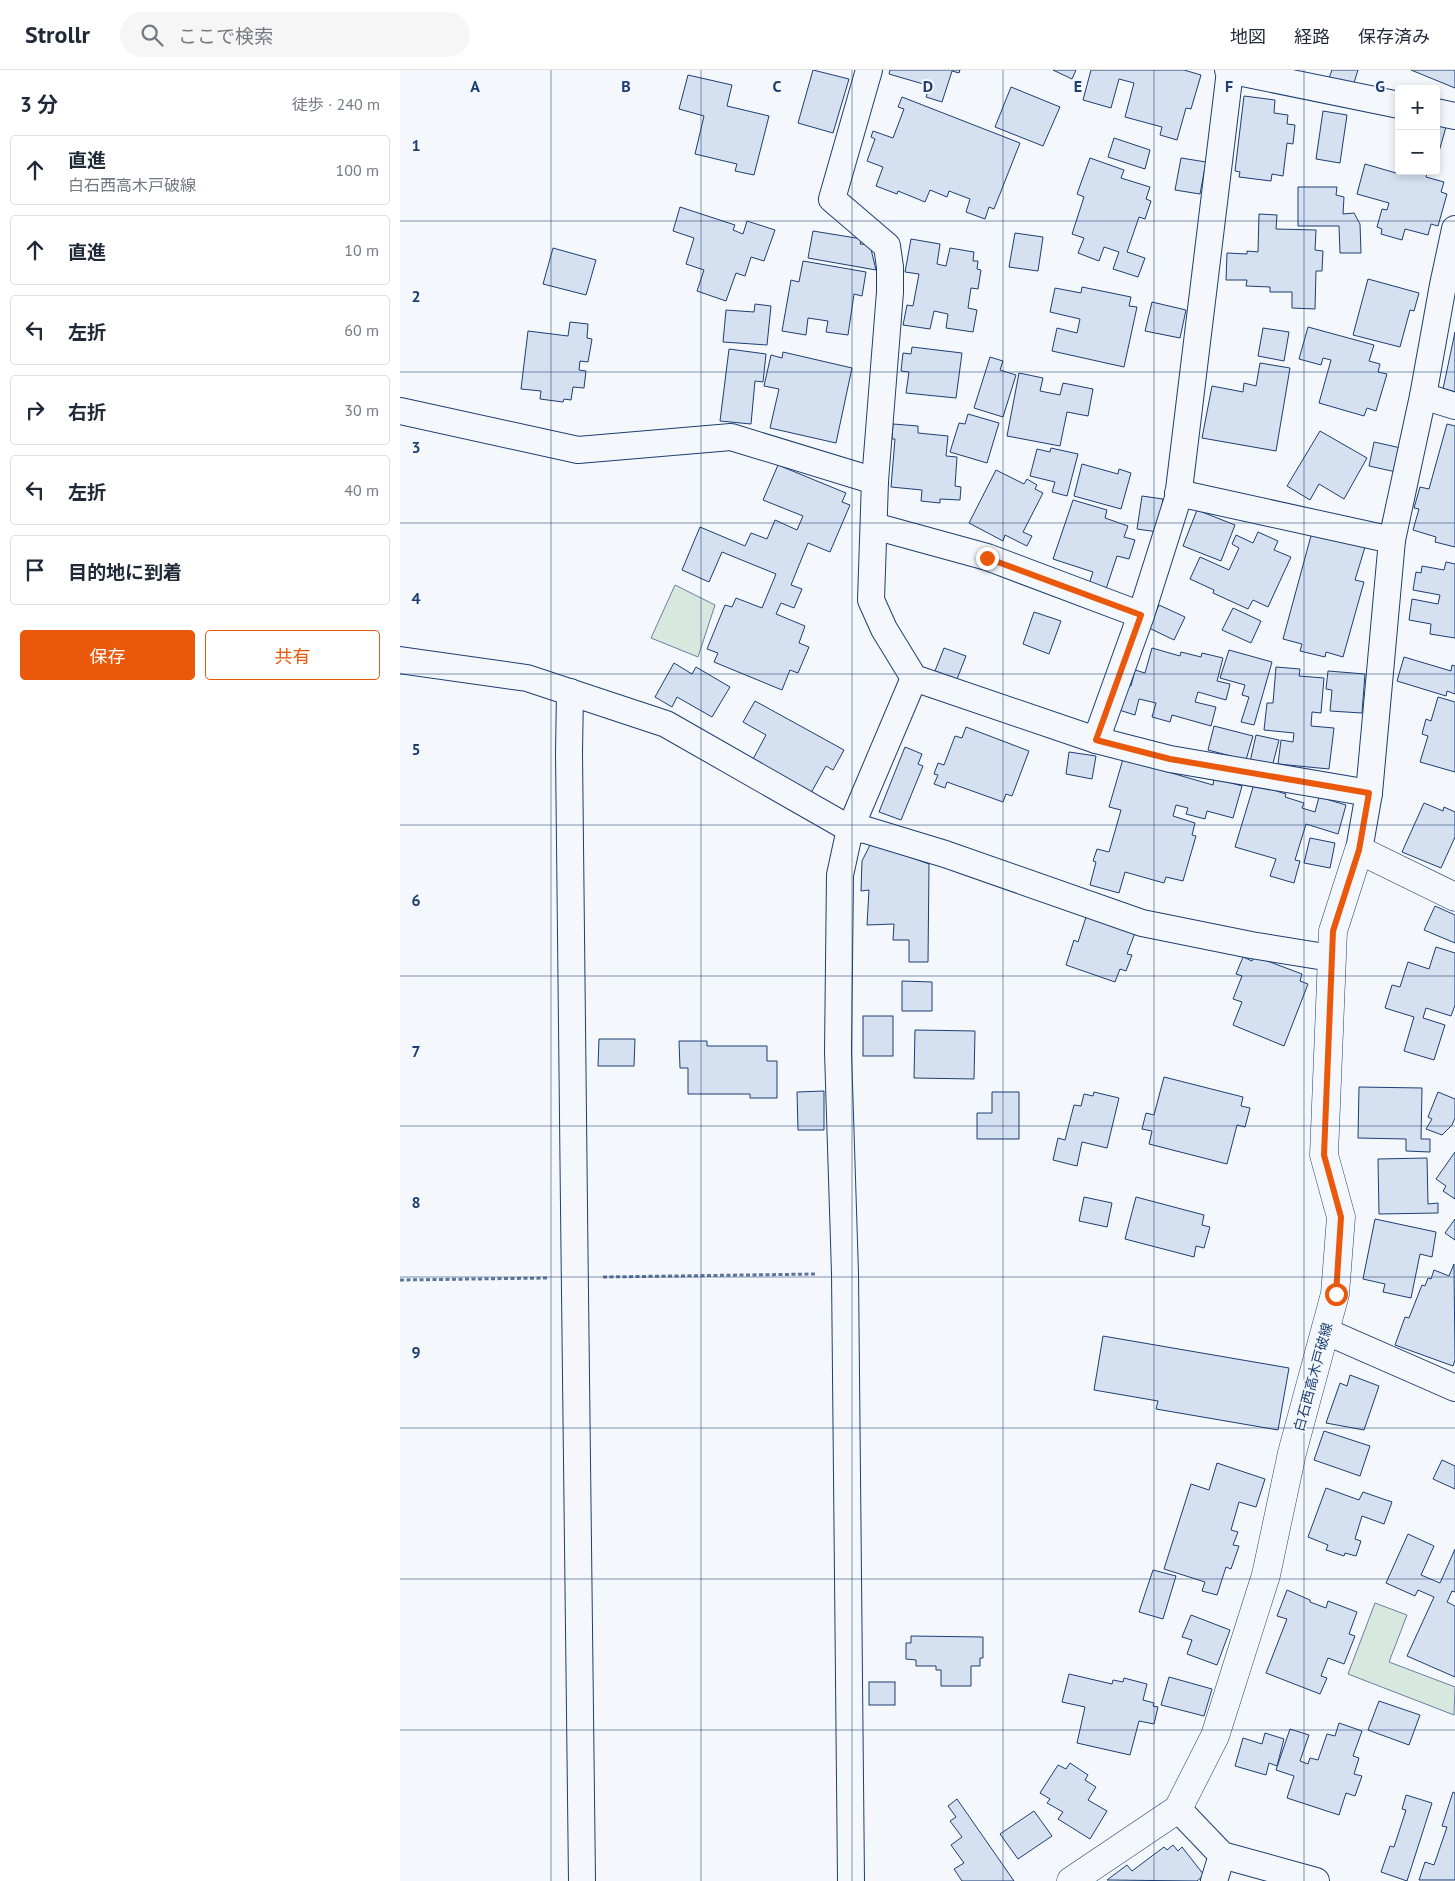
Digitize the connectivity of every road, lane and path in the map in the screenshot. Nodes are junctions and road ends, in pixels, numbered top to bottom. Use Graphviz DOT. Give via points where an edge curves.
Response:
graph roads {
  1 [pos="869,70"];
  2 [pos="1232,71"];
  3 [pos="1395,104"];
  4 [pos="1440,113"];
  5 [pos="1455,116"];
  6 [pos="1455,229"];
  7 [pos="1423,396"];
  8 [pos="1455,406"];
  9 [pos="400,411"];
  10 [pos="875,481"];
  11 [pos="1178,493"];
  12 [pos="874,526"];
  13 [pos="1392,540"];
  14 [pos="1141,615"];
  15 [pos="400,660"];
  16 [pos="914,678"];
  17 [pos="570,692"];
  18 [pos="1096,740"];
  19 [pos="1369,793"];
  20 [pos="850,829"];
  21 [pos="1359,850"];
  22 [pos="1455,897"];
  23 [pos="1332,958"];
  24 [pos="845,1273"];
  25 [pos="576,1278"];
  26 [pos="400,1280"];
  27 [pos="1325,1331"];
  28 [pos="1455,1388"];
  29 [pos="1178,1808"];
  30 [pos="1222,1855"];
  31 [pos="582,1881"];
  32 [pos="851,1881"];
  33 [pos="1071,1881"];
  34 [pos="1214,1881"];
  35 [pos="1316,1881"];
  1 -- 10 [label="street" via="832,199 887,246 890,292"];
  2 -- 3 [label="street"];
  2 -- 11 [label="street"];
  4 -- 5 [label="street"];
  6 -- 7 [label="street"];
  7 -- 8 [label="street"];
  7 -- 13 [label="street"];
  9 -- 10 [label="street" via="578,450 731,437"];
  10 -- 12 [label="street"];
  11 -- 13 [label="street"];
  11 -- 14 [label="street"];
  12 -- 14 [label="street" via="987,558"];
  12 -- 16 [label="street" via="871,600 884,629"];
  13 -- 19 [label="street"];
  14 -- 18 [label="street"];
  15 -- 17 [label="street" via="527,678"];
  16 -- 18 [label="street"];
  16 -- 20 [label="street"];
  17 -- 20 [label="street" via="666,724"];
  17 -- 25 [label="street"];
  18 -- 19 [label="street" via="1170,759"];
  19 -- 21 [label="street"];
  20 -- 23 [label="street" via="866,830 945,854 1142,924"];
  20 -- 24 [label="street" via="840,875 838,1052"];
  21 -- 22 [label="main road"];
  21 -- 23 [label="main road, 白石西高木戸破線" via="1333,931"];
  23 -- 27 [label="main road, 白石西高木戸破線" via="1324,1155 1341,1217 1336,1294"];
  24 -- 25 [label="path"];
  24 -- 32 [label="street"];
  25 -- 26 [label="path"];
  25 -- 31 [label="street"];
  27 -- 28 [label="street"];
  27 -- 29 [label="main road, 白石西高木戸破線" via="1292,1453 1266,1575 1215,1736"];
  29 -- 30 [label="street"];
  29 -- 33 [label="main road, 白石西高木戸破線"];
  30 -- 34 [label="street"];
  30 -- 35 [label="street"];
}
